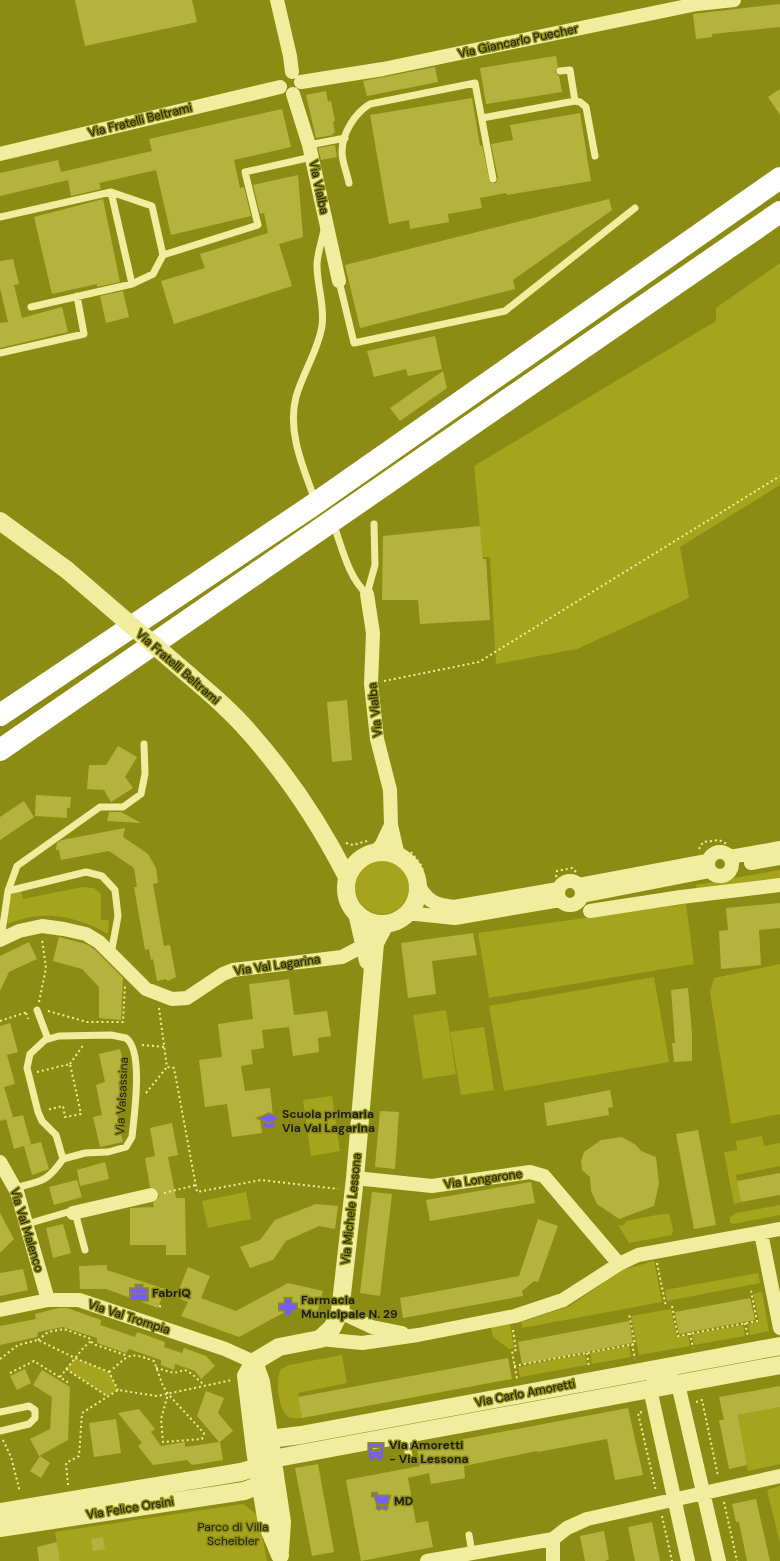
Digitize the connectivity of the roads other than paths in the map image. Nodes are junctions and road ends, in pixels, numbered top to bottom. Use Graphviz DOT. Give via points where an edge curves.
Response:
graph roads {
  1 [pos="278,0"];
  2 [pos="734,0"];
  3 [pos="560,72"];
  4 [pos="296,77"];
  5 [pos="280,87"];
  6 [pos="293,94"];
  7 [pos="575,102"];
  8 [pos="482,118"];
  9 [pos="345,138"];
  10 [pos="311,151"];
  11 [pos="0,154"];
  12 [pos="595,156"];
  13 [pos="780,178"];
  14 [pos="493,179"];
  15 [pos="349,183"];
  16 [pos="111,192"];
  17 [pos="636,208"];
  18 [pos="780,212"];
  19 [pos="0,217"];
  20 [pos="326,222"];
  21 [pos="164,255"];
  22 [pos="340,281"];
  23 [pos="132,284"];
  24 [pos="77,296"];
  25 [pos="31,307"];
  26 [pos="0,353"];
  27 [pos="316,503"];
  28 [pos="0,521"];
  29 [pos="332,521"];
  30 [pos="374,524"];
  31 [pos="367,594"];
  32 [pos="0,714"];
  33 [pos="144,744"];
  34 [pos="0,750"];
  35 [pos="391,825"];
  36 [pos="336,841"];
  37 [pos="780,848"];
  38 [pos="369,850"];
  39 [pos="403,852"];
  40 [pos="780,858"];
  41 [pos="731,862"];
  42 [pos="709,866"];
  43 [pos="347,877"];
  44 [pos="677,878"];
  45 [pos="421,880"];
  46 [pos="780,886"];
  47 [pos="580,890"];
  48 [pos="8,891"];
  49 [pos="559,894"];
  50 [pos="681,897"];
  51 [pos="590,911"];
  52 [pos="357,913"];
  53 [pos="406,914"];
  54 [pos="385,924"];
  55 [pos="0,939"];
  56 [pos="364,940"];
  57 [pos="111,956"];
  58 [pos="372,978"];
  59 [pos="36,1010"];
  60 [pos="48,1039"];
  61 [pos="63,1159"];
  62 [pos="0,1162"];
  63 [pos="350,1184"];
  64 [pos="15,1188"];
  65 [pos="151,1195"];
  66 [pos="73,1213"];
  67 [pos="27,1224"];
  68 [pos="780,1229"];
  69 [pos="761,1233"];
  70 [pos="85,1250"];
  71 [pos="619,1264"];
  72 [pos="48,1300"];
  73 [pos="0,1310"];
  74 [pos="340,1312"];
  75 [pos="780,1328"];
  76 [pos="418,1335"];
  77 [pos="320,1339"];
  78 [pos="780,1346"];
  79 [pos="254,1362"];
  80 [pos="780,1365"];
  81 [pos="661,1368"];
  82 [pos="678,1384"];
  83 [pos="650,1389"];
  84 [pos="0,1412"];
  85 [pos="0,1431"];
  86 [pos="404,1434"];
  87 [pos="270,1439"];
  88 [pos="409,1456"];
  89 [pos="264,1462"];
  90 [pos="780,1476"];
  91 [pos="260,1485"];
  92 [pos="703,1493"];
  93 [pos="675,1499"];
  94 [pos="0,1512"];
  95 [pos="0,1528"];
  96 [pos="469,1535"];
  97 [pos="553,1539"];
  98 [pos="472,1553"];
  99 [pos="281,1558"];
  100 [pos="427,1561"];
  101 [pos="553,1561"];
  102 [pos="688,1561"];
  103 [pos="720,1561"];
  1 -- 4 [label="street"];
  2 -- 4 [label="street, Via Giancarlo Puecher" via="698,4 383,69"];
  3 -- 7 [label="lane" via="570,70"];
  4 -- 5 [label="street" via="282,76"];
  4 -- 6 [label="street" via="300,89"];
  5 -- 6 [label="street" via="284,93"];
  5 -- 11 [label="street, Via Fratelli Beltrami"];
  6 -- 10 [label="street, Via Vialba"];
  7 -- 8 [label="lane"];
  7 -- 12 [label="lane" via="580,102 586,107"];
  8 -- 9 [label="lane" via="475,83 370,104 354,118"];
  8 -- 14 [label="lane"];
  9 -- 10 [label="lane"];
  9 -- 15 [label="lane" via="342,152"];
  10 -- 20 [label="street, Via Vialba"];
  10 -- 21 [label="lane" via="245,172 258,225"];
  13 -- 27 [label="highway"];
  16 -- 19 [label="lane"];
  16 -- 21 [label="lane" via="152,206"];
  16 -- 23 [label="lane"];
  17 -- 22 [label="lane" via="505,311 354,343"];
  18 -- 29 [label="highway"];
  20 -- 22 [label="street, Via Vialba"];
  20 -- 27 [label="lane" via="317,264 322,324 318,345 296,396 293,416 300,460"];
  21 -- 23 [label="lane" via="154,274"];
  23 -- 24 [label="lane"];
  24 -- 25 [label="lane"];
  24 -- 26 [label="lane" via="84,334"];
  27 -- 32 [label="highway"];
  28 -- 36 [label="street, Via Fratelli Beltrami, bridge" via="67,570 190,676 250,732"];
  29 -- 31 [label="lane" via="350,568 359,586"];
  29 -- 34 [label="highway"];
  30 -- 31 [label="lane" via="375,564"];
  31 -- 35 [label="street, Via Vialba" via="373,633 372,684 377,739 390,790"];
  33 -- 48 [label="lane, Via Val Lagarina" via="145,774 141,794 123,807 100,807 17,866"];
  35 -- 38 [label="street, Via Vialba" via="382,844"];
  35 -- 39 [label="street, Via Vialba"];
  36 -- 38 [label="street, Via Fratelli Beltrami" via="346,854"];
  36 -- 43 [label="street, Via Fratelli Beltrami"];
  37 -- 41 [label="street"];
  38 -- 39 [label="street"];
  38 -- 43 [label="street"];
  39 -- 45 [label="street" via="407,863"];
  40 -- 41 [label="street"];
  41 -- 42 [label="street" via="729,872 722,876 714,875"];
  41 -- 42 [label="street" via="727,854 719,851 712,854"];
  42 -- 44 [label="street"];
  42 -- 47 [label="street"];
  43 -- 52 [label="street" via="348,900"];
  44 -- 47 [label="street"];
  44 -- 50 [label="street"];
  45 -- 49 [label="street" via="422,892 437,905 454,907"];
  45 -- 53 [label="street" via="414,905"];
  46 -- 50 [label="street"];
  47 -- 49 [label="street" via="570,880 562,883"];
  47 -- 49 [label="street" via="579,901 572,905 565,904"];
  48 -- 55 [label="lane, Via Val Lagarina"];
  48 -- 57 [label="lane" via="86,872 102,876 115,890 118,916"];
  49 -- 53 [label="street" via="455,918"];
  50 -- 51 [label="street"];
  52 -- 54 [label="street" via="373,923"];
  52 -- 56 [label="street, Via Michele Lessona"];
  53 -- 54 [label="street" via="396,921"];
  54 -- 58 [label="street, Via Michele Lessona" via="376,940"];
  55 -- 57 [label="street, Via Val Lagarina" via="19,931 42,926 64,928 86,934 99,942"];
  56 -- 57 [label="street, Via Val Lagarina" via="359,948 342,957 233,970 187,998 172,1000 146,989"];
  56 -- 58 [label="street, Via Michele Lessona"];
  58 -- 63 [label="street, Via Michele Lessona"];
  59 -- 60 [label="lane"];
  60 -- 61 [label="lane, Via Valsassina" via="30,1054 28,1074 38,1112 42,1121 56,1135"];
  60 -- 61 [label="lane, Via Valsassina" via="59,1036 121,1036 130,1040 133,1045 136,1064 132,1137 126,1147"];
  61 -- 64 [label="lane" via="47,1178"];
  62 -- 64 [label="street, Via Val Malenco"];
  63 -- 71 [label="street, Via Longarone" via="432,1186 530,1172 544,1176"];
  63 -- 74 [label="street, Via Michele Lessona"];
  64 -- 67 [label="street, Via Val Malenco"];
  65 -- 66 [label="street"];
  66 -- 67 [label="lane" via="68,1212"];
  66 -- 70 [label="lane"];
  67 -- 72 [label="street, Via Val Malenco"];
  68 -- 69 [label="street"];
  69 -- 71 [label="street" via="638,1255"];
  69 -- 75 [label="street"];
  71 -- 76 [label="street" via="563,1300 510,1317"];
  72 -- 73 [label="street, Via Val Trompia"];
  72 -- 79 [label="street, Via Val Trompia" via="79,1300 225,1349"];
  74 -- 76 [label="street" via="372,1328"];
  74 -- 77 [label="street, Via Michele Lessona" via="332,1328"];
  76 -- 77 [label="street" via="362,1343"];
  77 -- 79 [label="street" via="279,1347"];
  78 -- 81 [label="street, Via Carlo Amoretti"];
  79 -- 87 [label="street" via="261,1382"];
  79 -- 89 [label="street" via="246,1376"];
  80 -- 82 [label="street, Via Carlo Amoretti"];
  81 -- 82 [label="street"];
  81 -- 83 [label="street"];
  81 -- 87 [label="street, Via Carlo Amoretti"];
  82 -- 83 [label="street, Via Carlo Amoretti"];
  82 -- 92 [label="street"];
  83 -- 86 [label="street, Via Carlo Amoretti"];
  83 -- 93 [label="street"];
  84 -- 85 [label="lane" via="29,1406 35,1410 36,1418 29,1424"];
  86 -- 88 [label="lane"];
  86 -- 89 [label="street, Via Carlo Amoretti"];
  87 -- 89 [label="street"];
  89 -- 91 [label="street"];
  89 -- 94 [label="street, Via Felice Orsini" via="241,1472"];
  89 -- 99 [label="street" via="282,1522"];
  90 -- 92 [label="street" via="722,1493"];
  91 -- 95 [label="street, Via Felice Orsini" via="244,1491"];
  91 -- 99 [label="street" via="267,1524"];
  92 -- 93 [label="street"];
  92 -- 103 [label="street"];
  93 -- 97 [label="street" via="587,1519 567,1528"];
  93 -- 102 [label="street"];
  96 -- 98 [label="lane"];
  97 -- 98 [label="street"];
  97 -- 101 [label="street"];
  98 -- 100 [label="street"];
}
